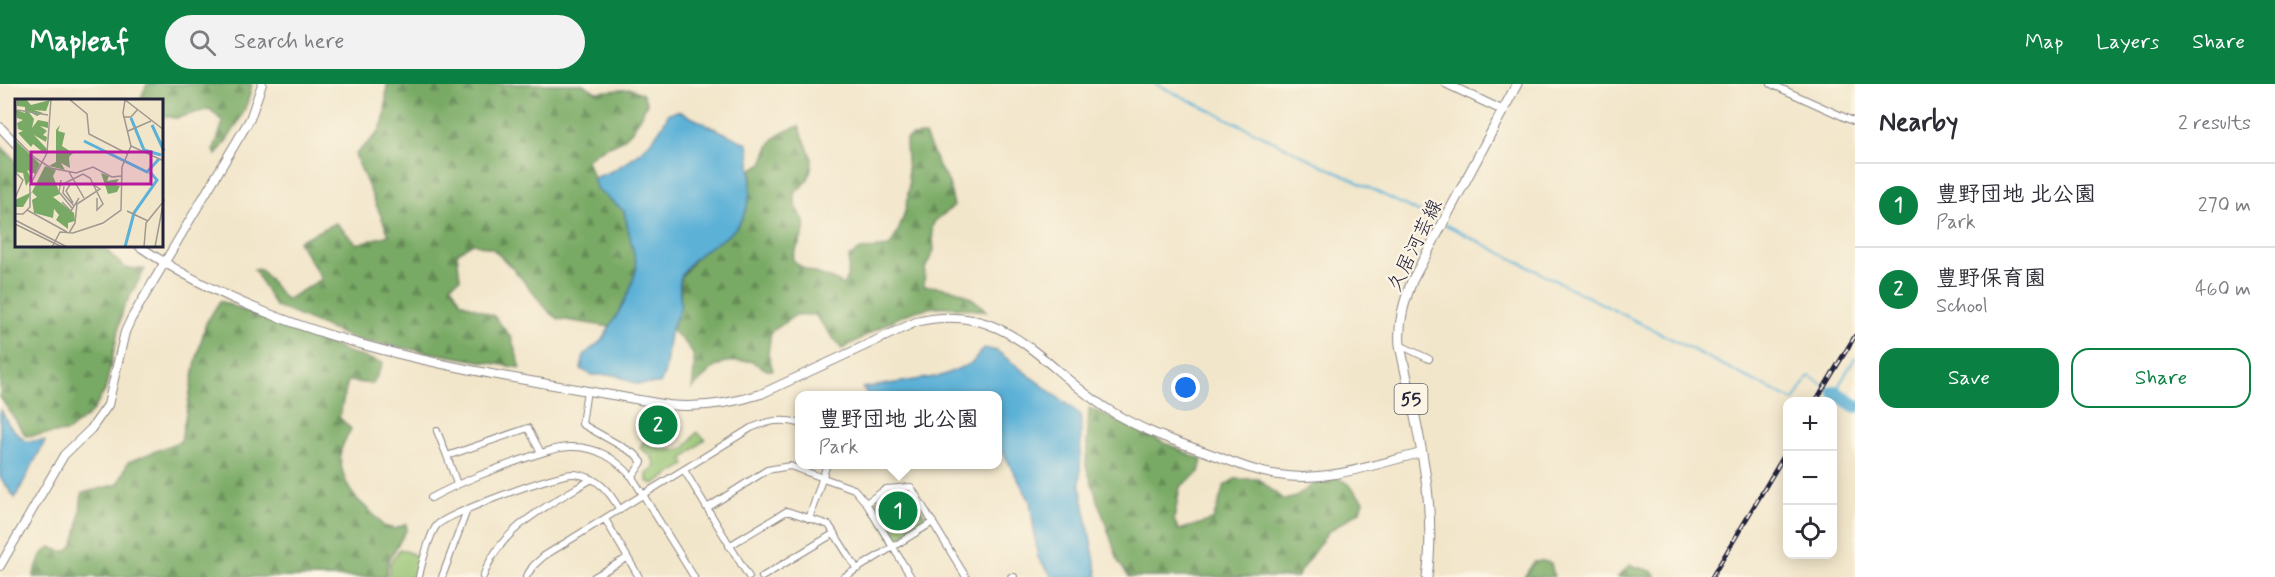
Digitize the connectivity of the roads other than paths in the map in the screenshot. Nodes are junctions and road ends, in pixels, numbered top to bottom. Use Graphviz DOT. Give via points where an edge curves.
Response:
graph roads {
  1 [pos="262,84"];
  2 [pos="1447,84"];
  3 [pos="1517,84"];
  4 [pos="1771,84"];
  5 [pos="1504,111"];
  6 [pos="1855,122"];
  7 [pos="0,127"];
  8 [pos="15,143"];
  9 [pos="142,248"];
  10 [pos="164,263"];
  11 [pos="1400,345"];
  12 [pos="1429,359"];
  13 [pos="587,390"];
  14 [pos="795,422"];
  15 [pos="437,431"];
  16 [pos="541,453"];
  17 [pos="1421,453"];
  18 [pos="447,456"];
  19 [pos="795,468"];
  20 [pos="799,469"];
  21 [pos="826,469"];
  22 [pos="684,470"];
  23 [pos="632,477"];
  24 [pos="823,477"];
  25 [pos="592,479"];
  26 [pos="457,484"];
  27 [pos="644,494"];
  28 [pos="431,498"];
  29 [pos="866,503"];
  30 [pos="707,508"];
  31 [pos="467,510"];
  32 [pos="620,510"];
  33 [pos="604,519"];
  34 [pos="809,519"];
  35 [pos="933,522"];
  36 [pos="833,534"];
  37 [pos="729,546"];
  38 [pos="892,547"];
  39 [pos="627,558"];
  40 [pos="0,566"];
  41 [pos="857,569"];
  42 [pos="418,577"];
  43 [pos="442,577"];
  44 [pos="483,577"];
  45 [pos="526,577"];
  46 [pos="594,577"];
  47 [pos="639,577"];
  48 [pos="694,577"];
  49 [pos="749,577"];
  50 [pos="762,577"];
  51 [pos="844,577"];
  52 [pos="911,577"];
  53 [pos="966,577"];
  54 [pos="1426,577"];
  1 -- 10 [label="street" via="250,119"];
  2 -- 5 [label="street"];
  3 -- 5 [label="main road, 久居河芸線 / 55"];
  4 -- 6 [label="street"];
  5 -- 11 [label="main road, 久居河芸線 / 55" via="1412,281 1405,300"];
  7 -- 8 [label="street"];
  9 -- 10 [label="street"];
  10 -- 13 [label="street" via="286,320 356,344"];
  10 -- 40 [label="street" via="128,325 108,405 91,429 64,454"];
  11 -- 12 [label="street"];
  11 -- 17 [label="main road, 久居河芸線 / 55"];
  13 -- 17 [label="street" via="668,405 717,405 761,394 916,322 938,317 962,318 992,324 1014,336 1102,406 1140,428 1264,472 1317,477"];
  13 -- 23 [label="street" via="582,424 635,454 642,462"];
  14 -- 22 [label="street" via="758,425"];
  15 -- 18 [label="street"];
  16 -- 18 [label="street" via="528,428"];
  16 -- 23 [label="street" via="562,447 594,450 621,464"];
  16 -- 26 [label="street"];
  17 -- 54 [label="main road, 久居河芸線 / 55" via="1430,512"];
  18 -- 26 [label="street"];
  19 -- 30 [label="street" via="774,468"];
  20 -- 24 [label="street"];
  21 -- 24 [label="street"];
  22 -- 27 [label="street"];
  22 -- 30 [label="street"];
  23 -- 27 [label="street"];
  24 -- 29 [label="street" via="854,489"];
  24 -- 34 [label="street"];
  25 -- 31 [label="street" via="565,474"];
  25 -- 32 [label="street" via="609,491"];
  25 -- 44 [label="street" via="520,524 494,552"];
  26 -- 28 [label="street"];
  27 -- 32 [label="street"];
  27 -- 48 [label="street"];
  29 -- 35 [label="street" via="886,489 911,487"];
  29 -- 38 [label="street"];
  30 -- 37 [label="street"];
  31 -- 42 [label="street" via="437,525"];
  31 -- 43 [label="street"];
  32 -- 33 [label="street"];
  33 -- 39 [label="street"];
  33 -- 45 [label="street" via="544,556"];
  34 -- 36 [label="street" via="828,525"];
  34 -- 37 [label="street" via="787,511"];
  35 -- 38 [label="street"];
  35 -- 53 [label="street"];
  36 -- 41 [label="street"];
  36 -- 50 [label="street"];
  37 -- 49 [label="street"];
  38 -- 41 [label="street"];
  38 -- 52 [label="street"];
  39 -- 46 [label="street"];
  39 -- 47 [label="street"];
  41 -- 51 [label="street"];
}
